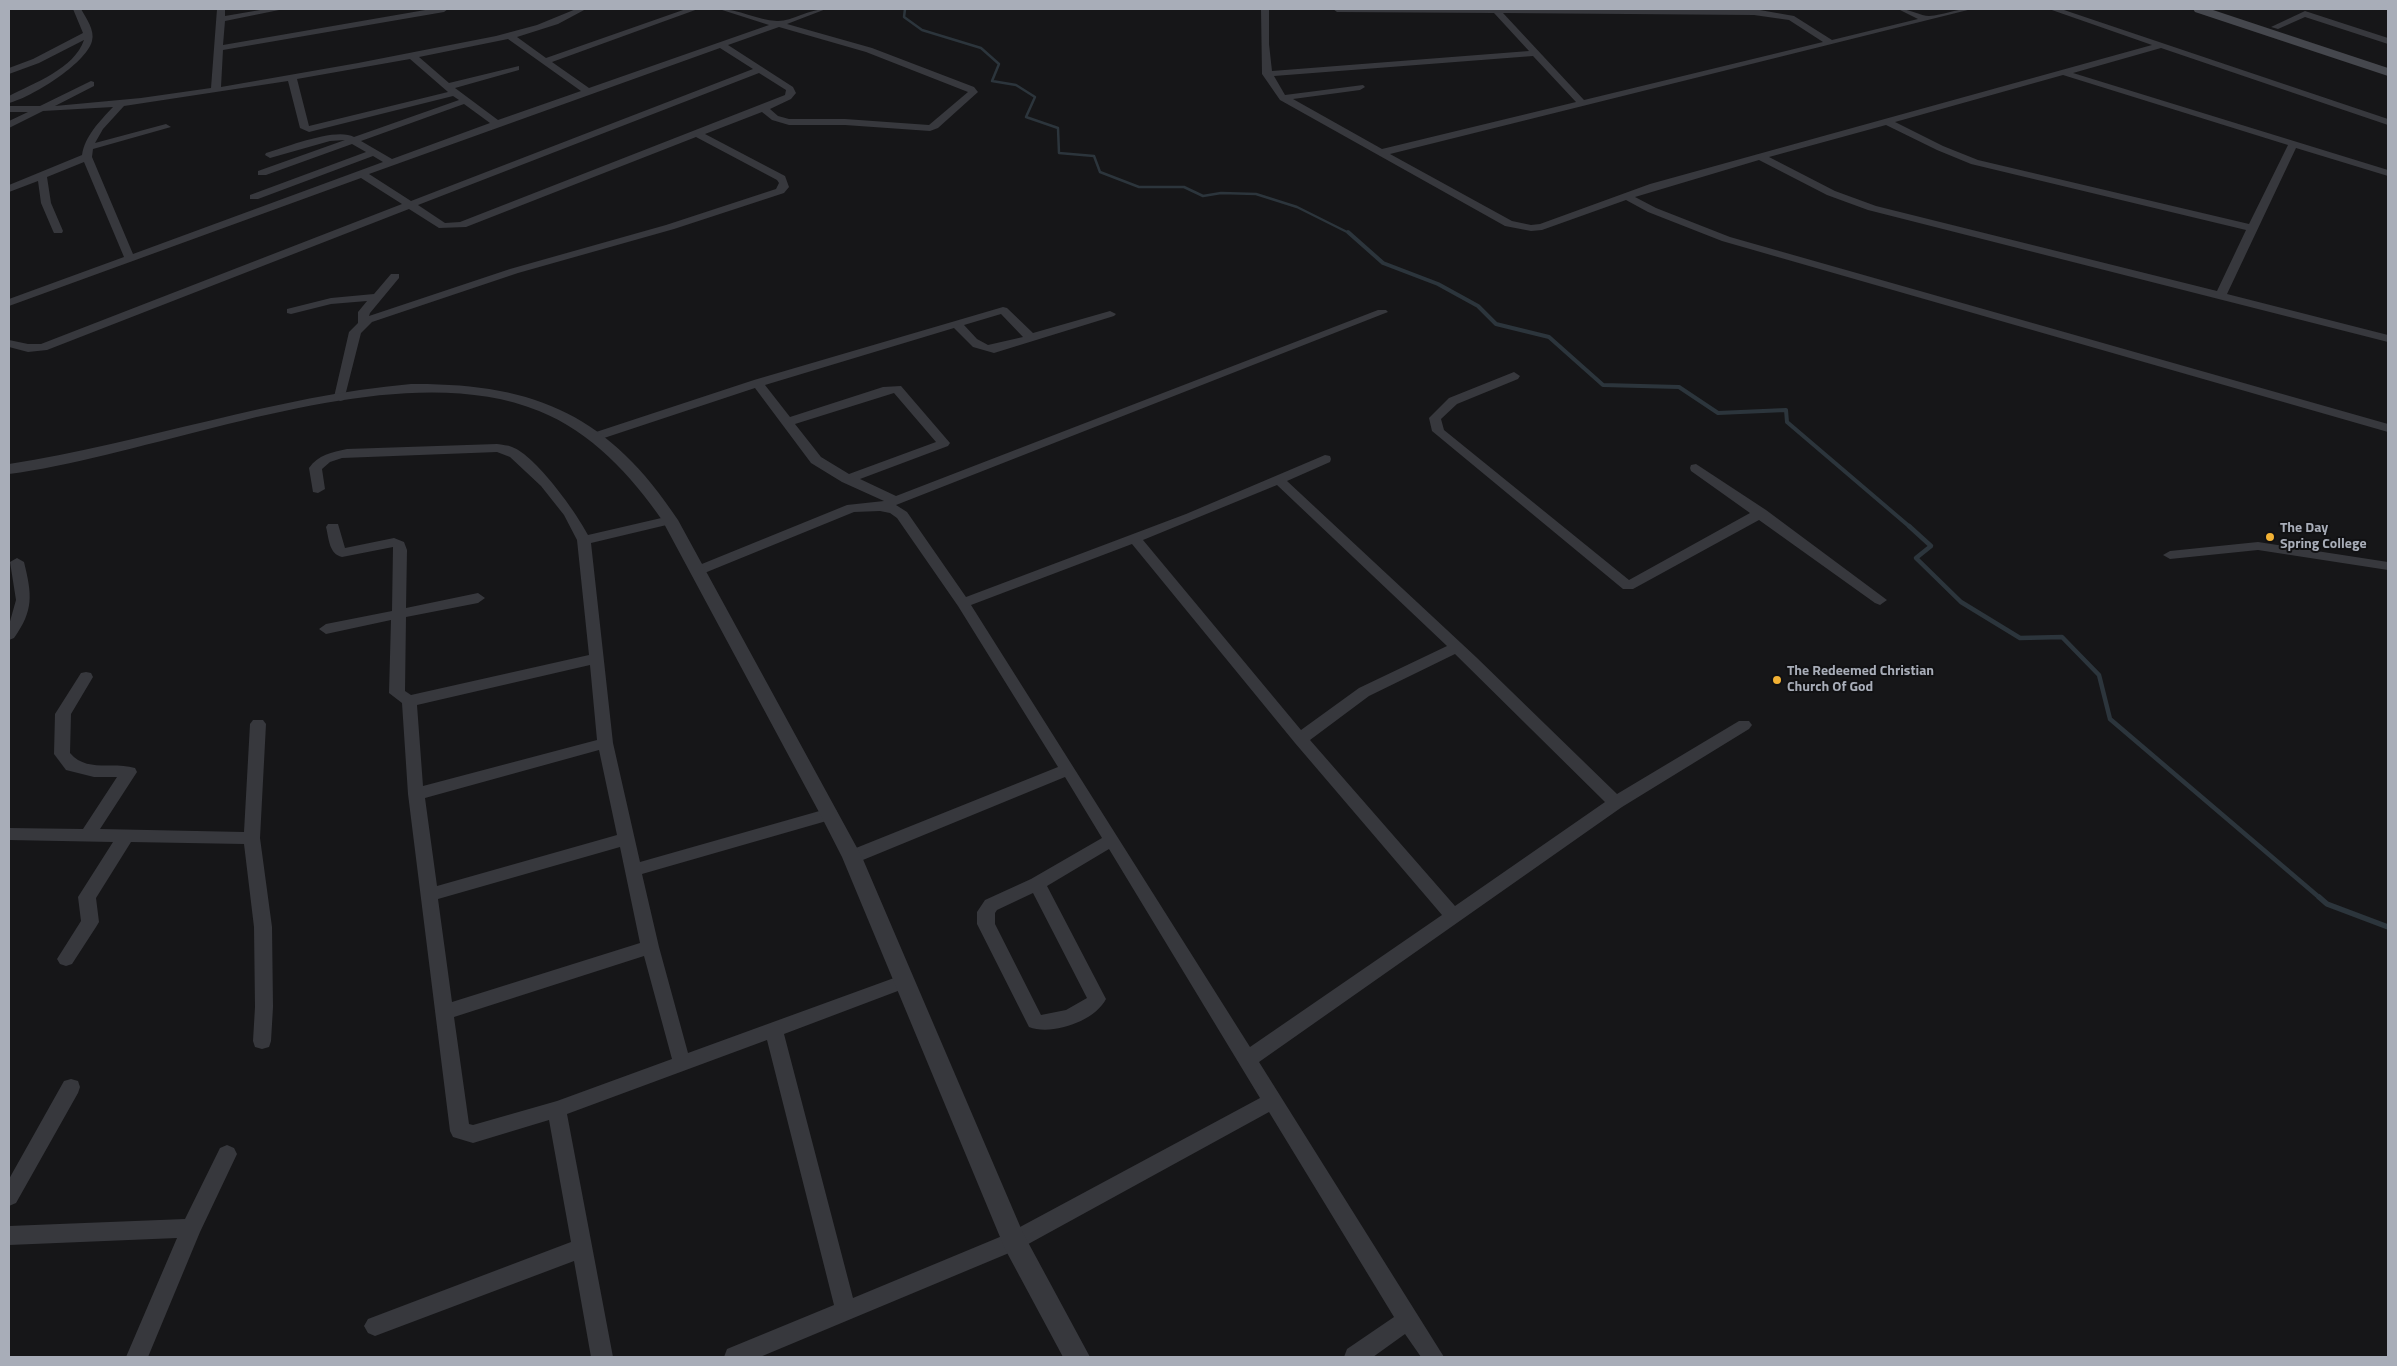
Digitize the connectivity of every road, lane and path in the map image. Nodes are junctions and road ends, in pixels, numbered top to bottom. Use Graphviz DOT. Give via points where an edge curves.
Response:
graph roads {
  1 [pos="77,9"];
  2 [pos="221,9"];
  3 [pos="280,9"];
  4 [pos="444,9"];
  5 [pos="582,9"];
  6 [pos="694,9"];
  7 [pos="724,9"];
  8 [pos="822,9"];
  9 [pos="1265,9"];
  10 [pos="1337,9"];
  11 [pos="1902,9"];
  12 [pos="1968,9"];
  13 [pos="2053,9"];
  14 [pos="2199,9"];
  15 [pos="2220,9"];
  16 [pos="2315,9"];
  17 [pos="1496,10"];
  18 [pos="2305,14"];
  19 [pos="221,19"];
  20 [pos="1926,19"];
  21 [pos="776,25"];
  22 [pos="2275,27"];
  23 [pos="88,34"];
  24 [pos="510,36"];
  25 [pos="2388,41"];
  26 [pos="1830,42"];
  27 [pos="722,45"];
  28 [pos="2162,45"];
  29 [pos="219,48"];
  30 [pos="1535,53"];
  31 [pos="412,56"];
  32 [pos="545,62"];
  33 [pos="2388,65"];
  34 [pos="516,68"];
  35 [pos="761,69"];
  36 [pos="9,71"];
  37 [pos="2388,72"];
  38 [pos="2065,73"];
  39 [pos="1268,74"];
  40 [pos="292,77"];
  41 [pos="91,84"];
  42 [pos="1360,87"];
  43 [pos="216,89"];
  44 [pos="451,90"];
  45 [pos="588,92"];
  46 [pos="1283,98"];
  47 [pos="9,100"];
  48 [pos="465,101"];
  49 [pos="122,102"];
  50 [pos="1581,102"];
  51 [pos="763,108"];
  52 [pos="9,109"];
  53 [pos="42,110"];
  54 [pos="1888,122"];
  55 [pos="2388,122"];
  56 [pos="497,124"];
  57 [pos="9,125"];
  58 [pos="166,127"];
  59 [pos="698,134"];
  60 [pos="353,141"];
  61 [pos="2292,144"];
  62 [pos="87,152"];
  63 [pos="373,153"];
  64 [pos="1380,153"];
  65 [pos="270,156"];
  66 [pos="1761,157"];
  67 [pos="391,163"];
  68 [pos="2388,173"];
  69 [pos="262,174"];
  70 [pos="362,174"];
  71 [pos="42,176"];
  72 [pos="9,189"];
  73 [pos="1626,196"];
  74 [pos="254,197"];
  75 [pos="408,204"];
  76 [pos="2251,228"];
  77 [pos="58,231"];
  78 [pos="130,259"];
  79 [pos="395,276"];
  80 [pos="2220,296"];
  81 [pos="375,297"];
  82 [pos="9,303"];
  83 [pos="291,311"];
  84 [pos="1382,312"];
  85 [pos="1110,314"];
  86 [pos="363,323"];
  87 [pos="956,324"];
  88 [pos="1031,338"];
  89 [pos="2388,338"];
  90 [pos="9,344"];
  91 [pos="1514,376"];
  92 [pos="758,383"];
  93 [pos="340,397"];
  94 [pos="788,422"];
  95 [pos="2388,428"];
  96 [pos="594,437"];
  97 [pos="1325,459"];
  98 [pos="1696,468"];
  99 [pos="9,469"];
  100 [pos="847,478"];
  101 [pos="1279,480"];
  102 [pos="318,489"];
  103 [pos="896,501"];
  104 [pos="880,507"];
  105 [pos="1761,513"];
  106 [pos="670,520"];
  107 [pos="333,527"];
  108 [pos="1134,538"];
  109 [pos="584,540"];
  110 [pos="2170,555"];
  111 [pos="17,562"];
  112 [pos="2388,566"];
  113 [pos="697,571"];
  114 [pos="478,598"];
  115 [pos="1880,600"];
  116 [pos="962,603"];
  117 [pos="399,615"];
  118 [pos="326,629"];
  119 [pos="9,636"];
  120 [pos="1456,648"];
  121 [pos="595,659"];
  122 [pos="86,677"];
  123 [pos="409,701"];
  124 [pos="258,724"];
  125 [pos="1744,725"];
  126 [pos="1300,739"];
  127 [pos="605,743"];
  128 [pos="1068,769"];
  129 [pos="416,794"];
  130 [pos="1616,803"];
  131 [pos="830,814"];
  132 [pos="9,834"];
  133 [pos="87,836"];
  134 [pos="126,836"];
  135 [pos="252,838"];
  136 [pos="626,839"];
  137 [pos="1112,840"];
  138 [pos="852,857"];
  139 [pos="634,870"];
  140 [pos="1037,884"];
  141 [pos="428,895"];
  142 [pos="1454,916"];
  143 [pos="650,947"];
  144 [pos="66,959"];
  145 [pos="905,981"];
  146 [pos="443,1013"];
  147 [pos="772,1028"];
  148 [pos="262,1042"];
  149 [pos="1248,1059"];
  150 [pos="682,1063"];
  151 [pos="71,1088"];
  152 [pos="1274,1100"];
  153 [pos="557,1109"];
  154 [pos="227,1154"];
  155 [pos="9,1197"];
  156 [pos="191,1228"];
  157 [pos="9,1236"];
  158 [pos="1014,1241"];
  159 [pos="582,1248"];
  160 [pos="846,1310"];
  161 [pos="1408,1320"];
  162 [pos="375,1326"];
  163 [pos="137,1357"];
  164 [pos="602,1357"];
  165 [pos="735,1357"];
  166 [pos="1078,1357"];
  167 [pos="1355,1357"];
  168 [pos="1433,1357"];
  1 -- 23 [label="street"];
  2 -- 19 [label="street"];
  3 -- 19 [label="street"];
  4 -- 29 [label="street"];
  5 -- 24 [label="street" via="552,23"];
  6 -- 32 [label="street"];
  7 -- 21 [label="street"];
  8 -- 21 [label="street"];
  9 -- 39 [label="street"];
  10 -- 17 [label="street"];
  11 -- 20 [label="street"];
  12 -- 20 [label="street"];
  13 -- 28 [label="street"];
  14 -- 37 [label="main road"];
  15 -- 22 [label="main road"];
  16 -- 18 [label="street"];
  17 -- 26 [label="street" via="1776,14 1800,22"];
  17 -- 30 [label="street"];
  18 -- 22 [label="street"];
  18 -- 25 [label="street"];
  19 -- 29 [label="street"];
  20 -- 26 [label="street"];
  21 -- 27 [label="street"];
  21 -- 51 [label="street" via="884,55 973,92 930,128 861,122 780,121"];
  22 -- 33 [label="main road"];
  23 -- 36 [label="street"];
  23 -- 47 [label="street" via="85,47 67,67"];
  24 -- 31 [label="street"];
  24 -- 32 [label="street"];
  26 -- 50 [label="street"];
  27 -- 35 [label="street"];
  27 -- 45 [label="street"];
  28 -- 38 [label="street"];
  28 -- 55 [label="street"];
  29 -- 43 [label="street"];
  30 -- 39 [label="street"];
  30 -- 50 [label="street"];
  31 -- 40 [label="street"];
  31 -- 44 [label="street"];
  32 -- 45 [label="street"];
  34 -- 44 [label="street"];
  35 -- 51 [label="street" via="791,93"];
  35 -- 75 [label="street"];
  38 -- 54 [label="street"];
  38 -- 61 [label="street"];
  39 -- 46 [label="street" via="1273,88"];
  40 -- 43 [label="street"];
  40 -- 44 [label="street" via="305,128 309,129"];
  41 -- 53 [label="street"];
  42 -- 46 [label="street"];
  43 -- 49 [label="street"];
  44 -- 48 [label="street"];
  45 -- 56 [label="street"];
  46 -- 64 [label="street"];
  48 -- 56 [label="street"];
  48 -- 60 [label="street"];
  49 -- 53 [label="street"];
  49 -- 62 [label="street" via="92,137"];
  50 -- 64 [label="street"];
  51 -- 59 [label="street"];
  52 -- 53 [label="street"];
  53 -- 57 [label="street"];
  54 -- 66 [label="street"];
  54 -- 76 [label="street" via="1975,162"];
  56 -- 67 [label="street"];
  58 -- 62 [label="street"];
  59 -- 75 [label="street" via="462,225 443,226"];
  59 -- 86 [label="street" via="781,178 784,187 670,227 514,271"];
  60 -- 63 [label="street"];
  60 -- 65 [label="street" via="337,136"];
  60 -- 69 [label="street"];
  61 -- 68 [label="street"];
  61 -- 76 [label="street"];
  62 -- 71 [label="street"];
  62 -- 78 [label="street"];
  63 -- 67 [label="street"];
  63 -- 74 [label="street"];
  64 -- 73 [label="street" via="1520,227 1542,227"];
  66 -- 73 [label="street"];
  66 -- 80 [label="street" via="1832,193 1872,208"];
  67 -- 70 [label="street"];
  70 -- 75 [label="street"];
  70 -- 78 [label="street"];
  71 -- 72 [label="street"];
  71 -- 77 [label="street" via="46,203"];
  73 -- 95 [label="street" via="1726,239"];
  75 -- 90 [label="street" via="43,346 28,348"];
  76 -- 80 [label="street"];
  78 -- 82 [label="street"];
  79 -- 81 [label="street"];
  80 -- 89 [label="street"];
  81 -- 83 [label="street" via="331,301"];
  81 -- 86 [label="street" via="364,312"];
  84 -- 103 [label="street"];
  85 -- 88 [label="street"];
  86 -- 93 [label="street" via="355,332"];
  87 -- 88 [label="street" via="984,350"];
  87 -- 88 [label="street" via="1003,310"];
  87 -- 92 [label="street"];
  91 -- 105 [label="street" via="1453,402 1435,418 1438,431 1628,586"];
  92 -- 94 [label="street"];
  92 -- 96 [label="street"];
  93 -- 96 [label="street" via="439,388 502,394 551,411"];
  93 -- 99 [label="street" via="74,458"];
  94 -- 100 [label="street" via="816,460"];
  94 -- 100 [label="street" via="880,392 897,390 944,443"];
  96 -- 106 [label="street" via="638,478"];
  97 -- 101 [label="street"];
  98 -- 105 [label="street"];
  100 -- 103 [label="street"];
  101 -- 108 [label="street"];
  101 -- 120 [label="street"];
  102 -- 109 [label="street" via="315,468 332,455 503,448 515,454 562,501"];
  103 -- 104 [label="street"];
  104 -- 113 [label="street" via="852,508"];
  104 -- 116 [label="street" via="894,509 902,515"];
  105 -- 115 [label="street"];
  106 -- 109 [label="street"];
  106 -- 113 [label="street"];
  107 -- 117 [label="street" via="342,553 385,543 399,544"];
  108 -- 116 [label="street"];
  108 -- 126 [label="street"];
  109 -- 121 [label="street"];
  110 -- 112 [label="street" via="2258,546"];
  111 -- 119 [label="street" via="24,594 22,617"];
  113 -- 131 [label="street"];
  114 -- 117 [label="street"];
  116 -- 128 [label="street"];
  117 -- 118 [label="street"];
  117 -- 123 [label="street" via="397,693"];
  120 -- 126 [label="street" via="1364,692"];
  120 -- 130 [label="street"];
  121 -- 123 [label="street"];
  121 -- 127 [label="street"];
  122 -- 133 [label="street" via="63,714 62,754 72,766 94,771 129,772"];
  123 -- 129 [label="street"];
  124 -- 135 [label="street"];
  125 -- 130 [label="street"];
  126 -- 142 [label="street"];
  127 -- 129 [label="street"];
  127 -- 136 [label="street"];
  128 -- 137 [label="street"];
  128 -- 138 [label="street"];
  129 -- 141 [label="street"];
  130 -- 142 [label="street"];
  131 -- 138 [label="street"];
  131 -- 139 [label="street"];
  132 -- 133 [label="street"];
  133 -- 134 [label="street"];
  134 -- 135 [label="street"];
  134 -- 144 [label="street" via="87,897 90,922"];
  135 -- 148 [label="street" via="263,927"];
  136 -- 139 [label="street"];
  136 -- 141 [label="street"];
  137 -- 140 [label="street"];
  137 -- 149 [label="street"];
  138 -- 145 [label="street"];
  139 -- 143 [label="street"];
  140 -- 140 [label="street" via="1097,999 1092,1006 1048,1023 1035,1022 986,924 986,912 991,905"];
  141 -- 146 [label="street"];
  142 -- 149 [label="street"];
  143 -- 146 [label="street"];
  143 -- 150 [label="street"];
  145 -- 147 [label="street"];
  145 -- 158 [label="street"];
  146 -- 153 [label="street" via="460,1131 473,1134"];
  147 -- 150 [label="street"];
  147 -- 160 [label="street"];
  149 -- 152 [label="street"];
  150 -- 153 [label="street"];
  151 -- 155 [label="street"];
  152 -- 158 [label="street"];
  152 -- 161 [label="street"];
  153 -- 159 [label="street"];
  154 -- 156 [label="street"];
  156 -- 157 [label="street"];
  156 -- 163 [label="street"];
  158 -- 160 [label="street"];
  158 -- 166 [label="street"];
  159 -- 162 [label="street"];
  159 -- 164 [label="street"];
  160 -- 165 [label="street"];
  161 -- 167 [label="street"];
  161 -- 168 [label="street"];
}
